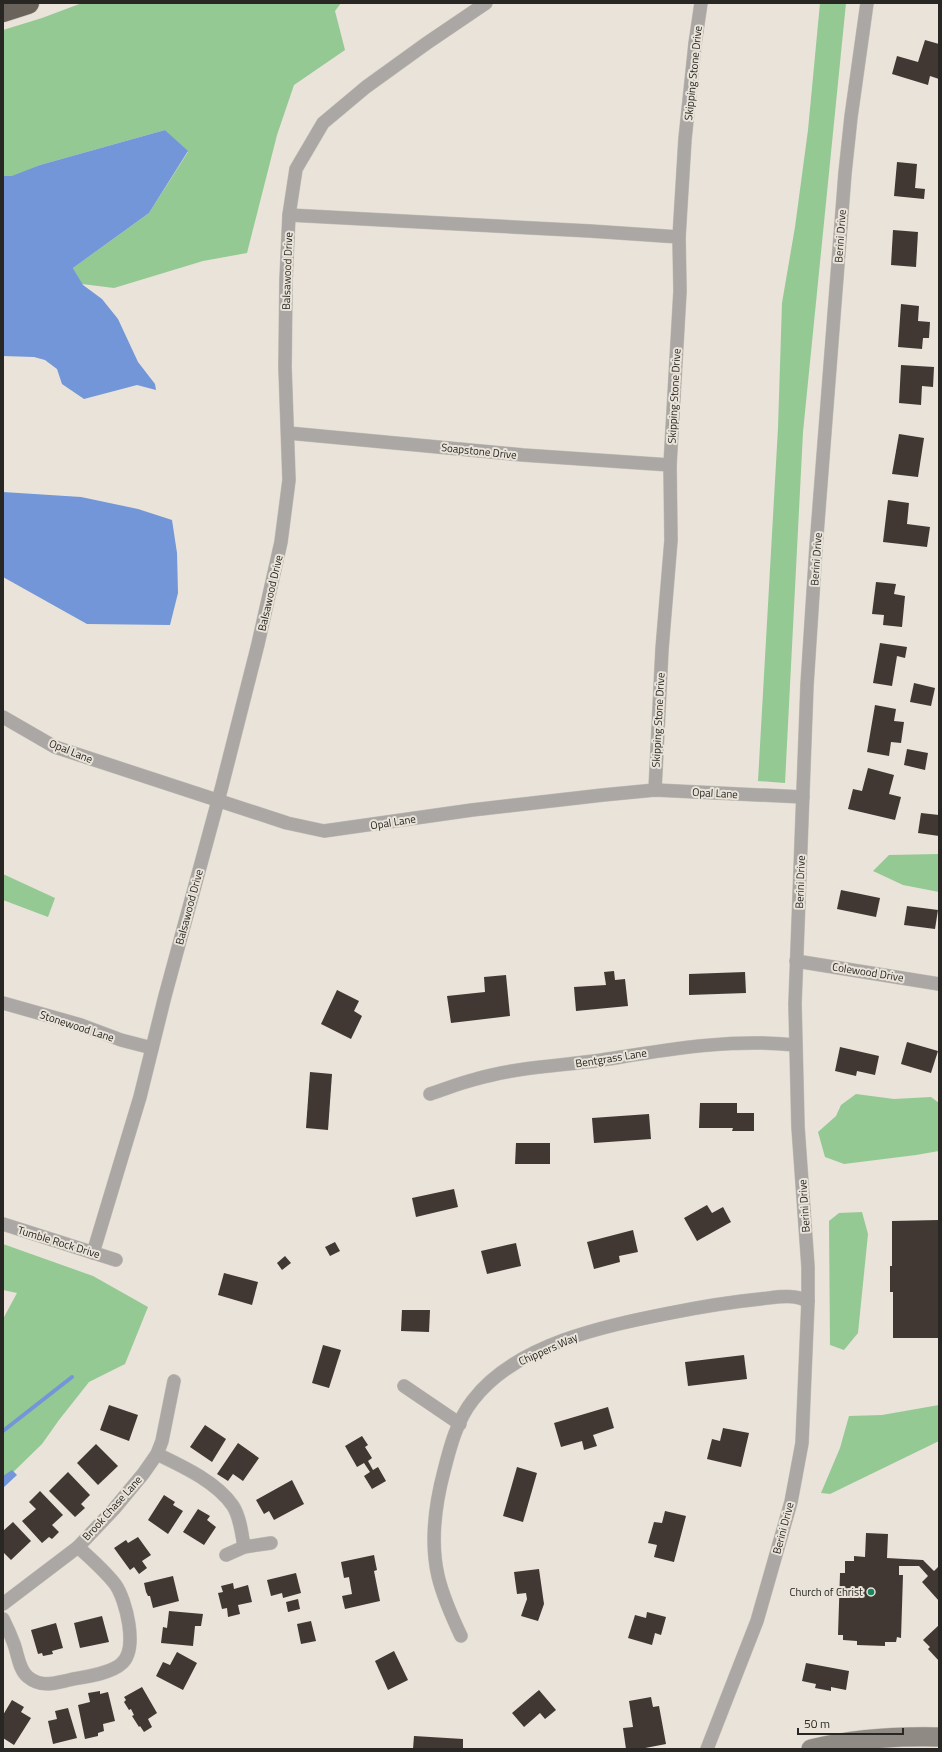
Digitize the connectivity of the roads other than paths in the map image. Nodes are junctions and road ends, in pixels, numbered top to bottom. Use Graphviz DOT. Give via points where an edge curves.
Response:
graph roads {
  1 [pos="486,3"];
  2 [pos="701,3"];
  3 [pos="867,3"];
  4 [pos="288,215"];
  5 [pos="679,237"];
  6 [pos="288,433"];
  7 [pos="670,465"];
  8 [pos="3,718"];
  9 [pos="655,790"];
  10 [pos="803,797"];
  11 [pos="218,801"];
  12 [pos="796,961"];
  13 [pos="939,984"];
  14 [pos="3,1003"];
  15 [pos="795,1045"];
  16 [pos="152,1048"];
  17 [pos="430,1094"];
  18 [pos="3,1224"];
  19 [pos="93,1253"];
  20 [pos="116,1260"];
  21 [pos="808,1301"];
  22 [pos="174,1381"];
  23 [pos="404,1386"];
  24 [pos="460,1424"];
  25 [pos="157,1454"];
  26 [pos="271,1542"];
  27 [pos="78,1547"];
  28 [pos="244,1547"];
  29 [pos="226,1555"];
  30 [pos="3,1604"];
  31 [pos="3,1619"];
  32 [pos="461,1636"];
  33 [pos="939,1737"];
  34 [pos="707,1749"];
  35 [pos="811,1749"];
  1 -- 4 [label="street, Balsawood Drive" via="366,87 323,123 296,169"];
  2 -- 5 [label="street, Skipping Stone Drive" via="685,138"];
  3 -- 10 [label="street, Berini Drive" via="845,173 816,547"];
  4 -- 5 [label="street"];
  4 -- 6 [label="street, Balsawood Drive" via="285,359"];
  5 -- 7 [label="street, Skipping Stone Drive" via="680,291"];
  6 -- 7 [label="street, Soapstone Drive" via="524,456"];
  6 -- 11 [label="street, Balsawood Drive" via="289,480 281,542"];
  7 -- 9 [label="street, Skipping Stone Drive" via="671,540 662,649"];
  8 -- 11 [label="street, Opal Lane" via="55,747"];
  9 -- 10 [label="street, Opal Lane"];
  9 -- 11 [label="street, Opal Lane" via="480,809 324,831 288,823"];
  10 -- 12 [label="street, Berini Drive"];
  11 -- 16 [label="street, Balsawood Drive"];
  12 -- 13 [label="street, Colewood Drive"];
  12 -- 15 [label="street, Berini Drive"];
  14 -- 16 [label="street, Stonewood Lane"];
  15 -- 17 [label="street, Bentgrass Lane" via="773,1042 666,1050 476,1078"];
  15 -- 21 [label="street, Berini Drive"];
  16 -- 19 [label="street, Balsawood Drive" via="140,1097"];
  18 -- 19 [label="street, Tumble Rock Drive"];
  19 -- 20 [label="street, Tumble Rock Drive"];
  21 -- 24 [label="street, Chippers Way" via="793,1296 739,1301 613,1325 574,1337 521,1360 494,1378 472,1401"];
  21 -- 34 [label="street, Berini Drive" via="804,1414 797,1474 757,1621"];
  22 -- 25 [label="street, Brook Chase Lane" via="170,1408"];
  23 -- 24 [label="street"];
  24 -- 32 [label="street, Chippers Way" via="441,1482 434,1534 438,1578"];
  25 -- 27 [label="street, Brook Chase Lane" via="114,1508"];
  25 -- 28 [label="street" via="183,1466 221,1491 234,1507"];
  26 -- 28 [label="street"];
  27 -- 30 [label="street, Brook Chase Lane"];
  27 -- 31 [label="street" via="115,1584 126,1612 131,1642 126,1659 121,1664 110,1670 76,1679 40,1684 23,1672"];
  28 -- 29 [label="street"];
  33 -- 35 [label="street" via="863,1740"];
}
